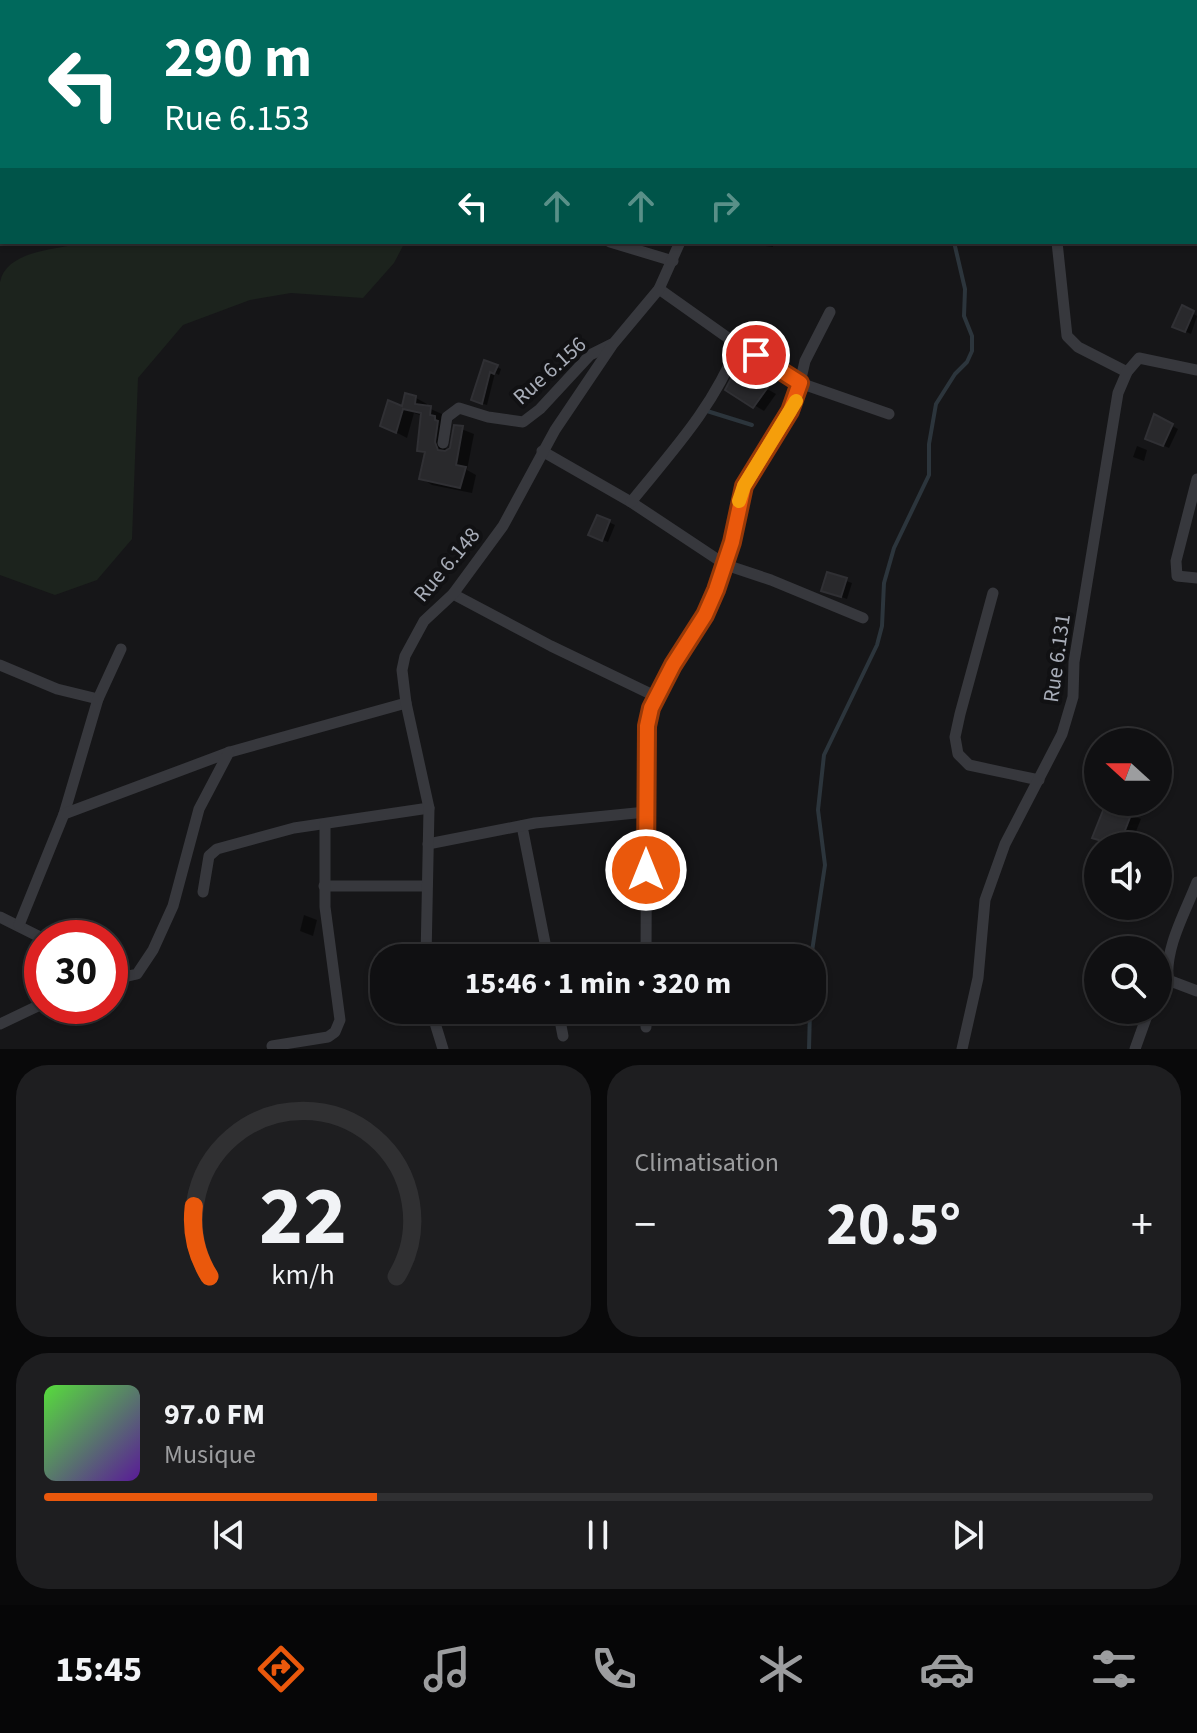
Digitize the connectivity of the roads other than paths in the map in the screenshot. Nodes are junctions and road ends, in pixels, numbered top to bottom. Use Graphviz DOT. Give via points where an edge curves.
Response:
graph roads {
  1 [pos="617,244"];
  2 [pos="679,244"];
  3 [pos="1057,244"];
  4 [pos="673,261"];
  5 [pos="659,289"];
  6 [pos="830,312"];
  7 [pos="613,344"];
  8 [pos="738,345"];
  9 [pos="1197,370"];
  10 [pos="1127,372"];
  11 [pos="800,383"];
  12 [pos="889,414"];
  13 [pos="443,443"];
  14 [pos="542,451"];
  15 [pos="1197,479"];
  16 [pos="631,502"];
  17 [pos="726,565"];
  18 [pos="1197,578"];
  19 [pos="993,593"];
  20 [pos="453,594"];
  21 [pos="863,618"];
  22 [pos="121,649"];
  23 [pos="0,665"];
  24 [pos="657,697"];
  25 [pos="98,699"];
  26 [pos="406,703"];
  27 [pos="230,752"];
  28 [pos="1039,780"];
  29 [pos="429,808"];
  30 [pos="646,812"];
  31 [pos="64,814"];
  32 [pos="325,824"];
  33 [pos="522,826"];
  34 [pos="428,844"];
  35 [pos="1197,882"];
  36 [pos="324,886"];
  37 [pos="427,886"];
  38 [pos="203,892"];
  39 [pos="0,917"];
  40 [pos="19,925"];
  41 [pos="24,928"];
  42 [pos="426,944"];
  43 [pos="545,944"];
  44 [pos="646,944"];
  45 [pos="1172,945"];
  46 [pos="128,976"];
  47 [pos="1172,982"];
  48 [pos="1197,991"];
  49 [pos="24,1013"];
  50 [pos="0,1024"];
  51 [pos="435,1024"];
  52 [pos="561,1024"];
  53 [pos="1144,1024"];
  54 [pos="563,1036"];
  55 [pos="272,1046"];
  56 [pos="443,1049"];
  57 [pos="962,1049"];
  58 [pos="1135,1049"];
  1 -- 4 [label="street"];
  2 -- 4 [label="street, Rue 6.148"];
  3 -- 10 [label="street" via="1067,336"];
  4 -- 5 [label="street, Rue 6.148"];
  5 -- 7 [label="street, Rue 6.148"];
  5 -- 8 [label="street"];
  6 -- 11 [label="street"];
  7 -- 13 [label="street, Rue 6.156" via="590,355 523,422 459,408 447,417"];
  7 -- 14 [label="street, Rue 6.148"];
  8 -- 11 [label="street"];
  8 -- 16 [label="street" via="699,420"];
  9 -- 10 [label="street, Rue 6.131" via="1139,358"];
  10 -- 28 [label="street, Rue 6.131" via="1118,393 1074,662 1073,697"];
  11 -- 12 [label="street"];
  11 -- 17 [label="street" via="790,411 744,486"];
  14 -- 16 [label="street"];
  14 -- 20 [label="street, Rue 6.148" via="503,526"];
  15 -- 18 [label="street" via="1176,561 1177,576"];
  16 -- 17 [label="street"];
  17 -- 21 [label="street"];
  17 -- 24 [label="street" via="705,615"];
  19 -- 28 [label="street" via="960,714 958,754 969,765"];
  20 -- 24 [label="street"];
  20 -- 26 [label="street, Rue 6.148" via="424,621 405,656"];
  22 -- 25 [label="street"];
  23 -- 25 [label="street"];
  24 -- 30 [label="street" via="647,726"];
  25 -- 31 [label="street"];
  26 -- 27 [label="street"];
  26 -- 29 [label="street, Rue 6.148"];
  27 -- 31 [label="street"];
  27 -- 46 [label="street" via="199,809 173,906 153,950 137,974"];
  28 -- 57 [label="street, Rue 6.131" via="1005,844 985,900 978,978"];
  29 -- 32 [label="street"];
  29 -- 34 [label="street, Rue 6.148"];
  30 -- 33 [label="street"];
  30 -- 44 [label="street"];
  31 -- 40 [label="street"];
  32 -- 36 [label="street"];
  32 -- 38 [label="street" via="217,849 209,856"];
  33 -- 34 [label="street"];
  33 -- 43 [label="street"];
  34 -- 37 [label="street, Rue 6.148"];
  35 -- 45 [label="street"];
  36 -- 37 [label="street"];
  36 -- 55 [label="street" via="340,1020 328,1037"];
  37 -- 42 [label="street, Rue 6.148"];
  39 -- 40 [label="street"];
  40 -- 41 [label="street"];
  47 -- 48 [label="street"];
  49 -- 50 [label="street"];
  51 -- 56 [label="street"];
  52 -- 54 [label="street"];
  53 -- 58 [label="street"];
}
